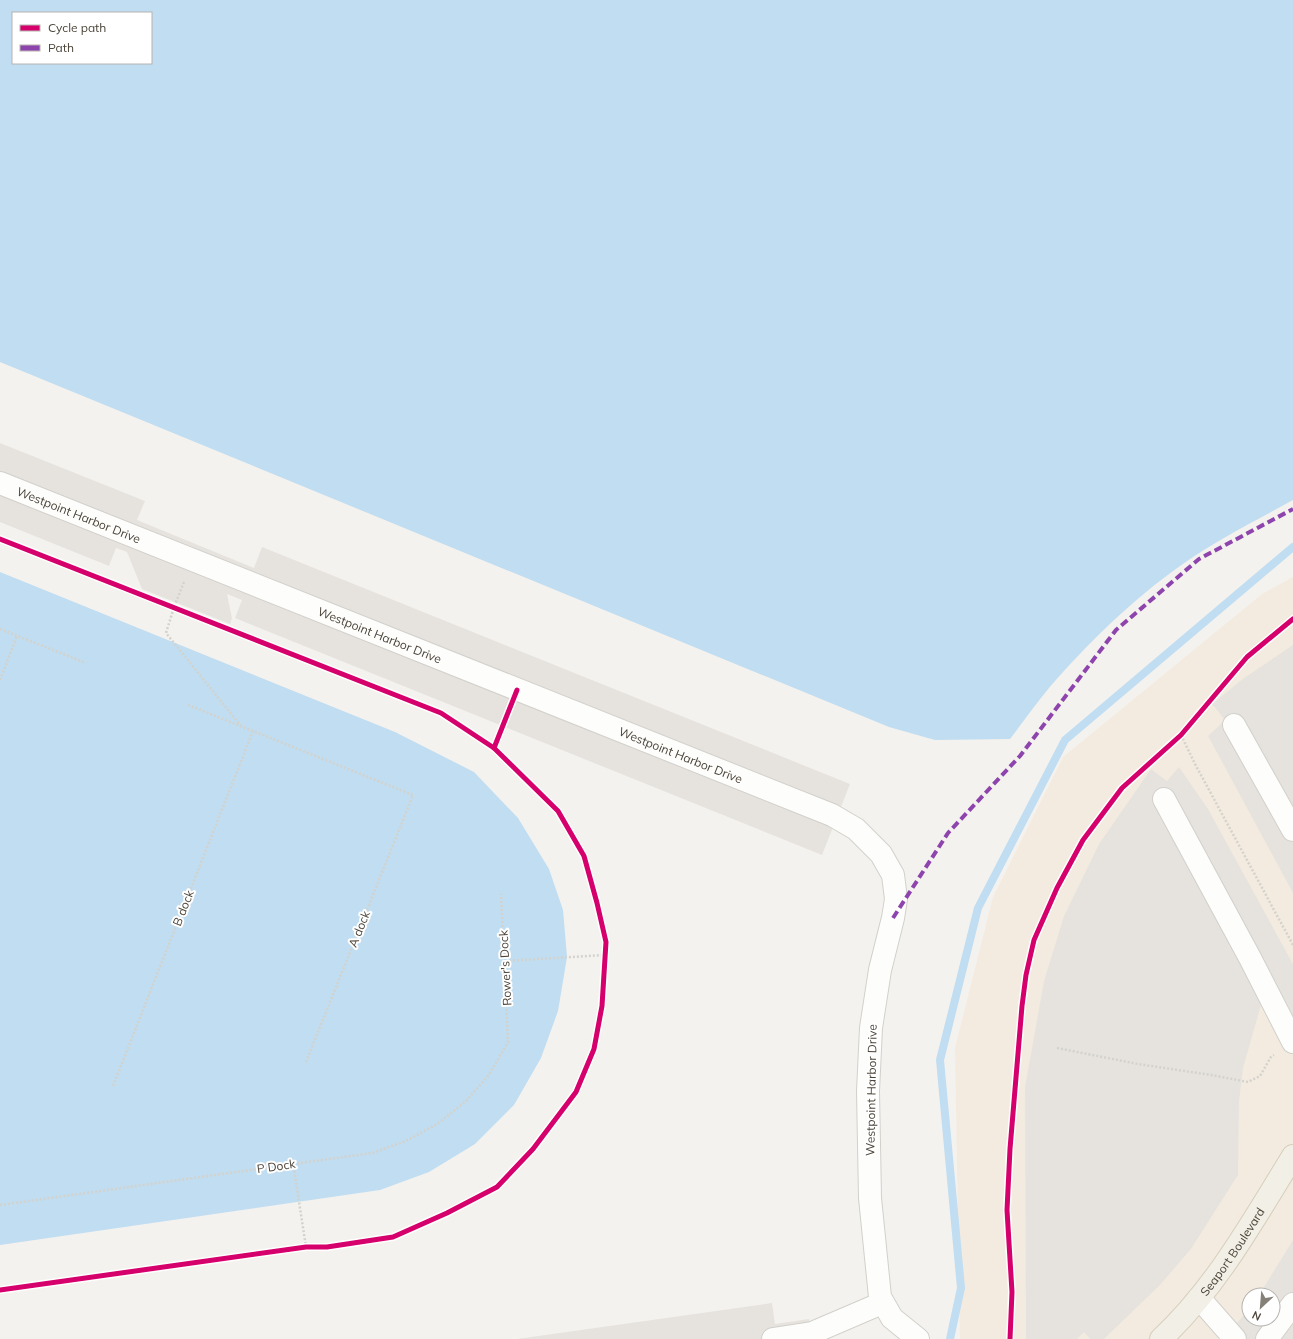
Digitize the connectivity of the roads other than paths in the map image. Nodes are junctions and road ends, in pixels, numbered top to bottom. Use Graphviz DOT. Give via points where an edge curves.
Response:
graph roads {
  1 [pos="0,482"];
  2 [pos="1234,725"];
  3 [pos="1164,798"];
  4 [pos="1293,830"];
  5 [pos="1285,1048"];
  6 [pos="1293,1156"];
  7 [pos="1199,1298"];
  8 [pos="882,1303"];
  9 [pos="1292,1309"];
  10 [pos="773,1339"];
  11 [pos="918,1339"];
  12 [pos="1161,1339"];
  13 [pos="1234,1339"];
  14 [pos="1267,1339"];
  1 -- 8 [label="street, Westpoint Harbor Drive" via="832,815 856,829 882,854 893,875 896,898 880,970 871,1028 868,1091 870,1198"];
  2 -- 4 [label="street"];
  3 -- 5 [label="street" via="1246,951"];
  6 -- 7 [label="main road, Seaport Boulevard" via="1240,1242"];
  7 -- 12 [label="main road, Seaport Boulevard"];
  7 -- 13 [label="street"];
  8 -- 10 [label="street" via="812,1332"];
  8 -- 11 [label="street, Westpoint Harbor Drive" via="892,1318"];
  9 -- 14 [label="street"];
}
